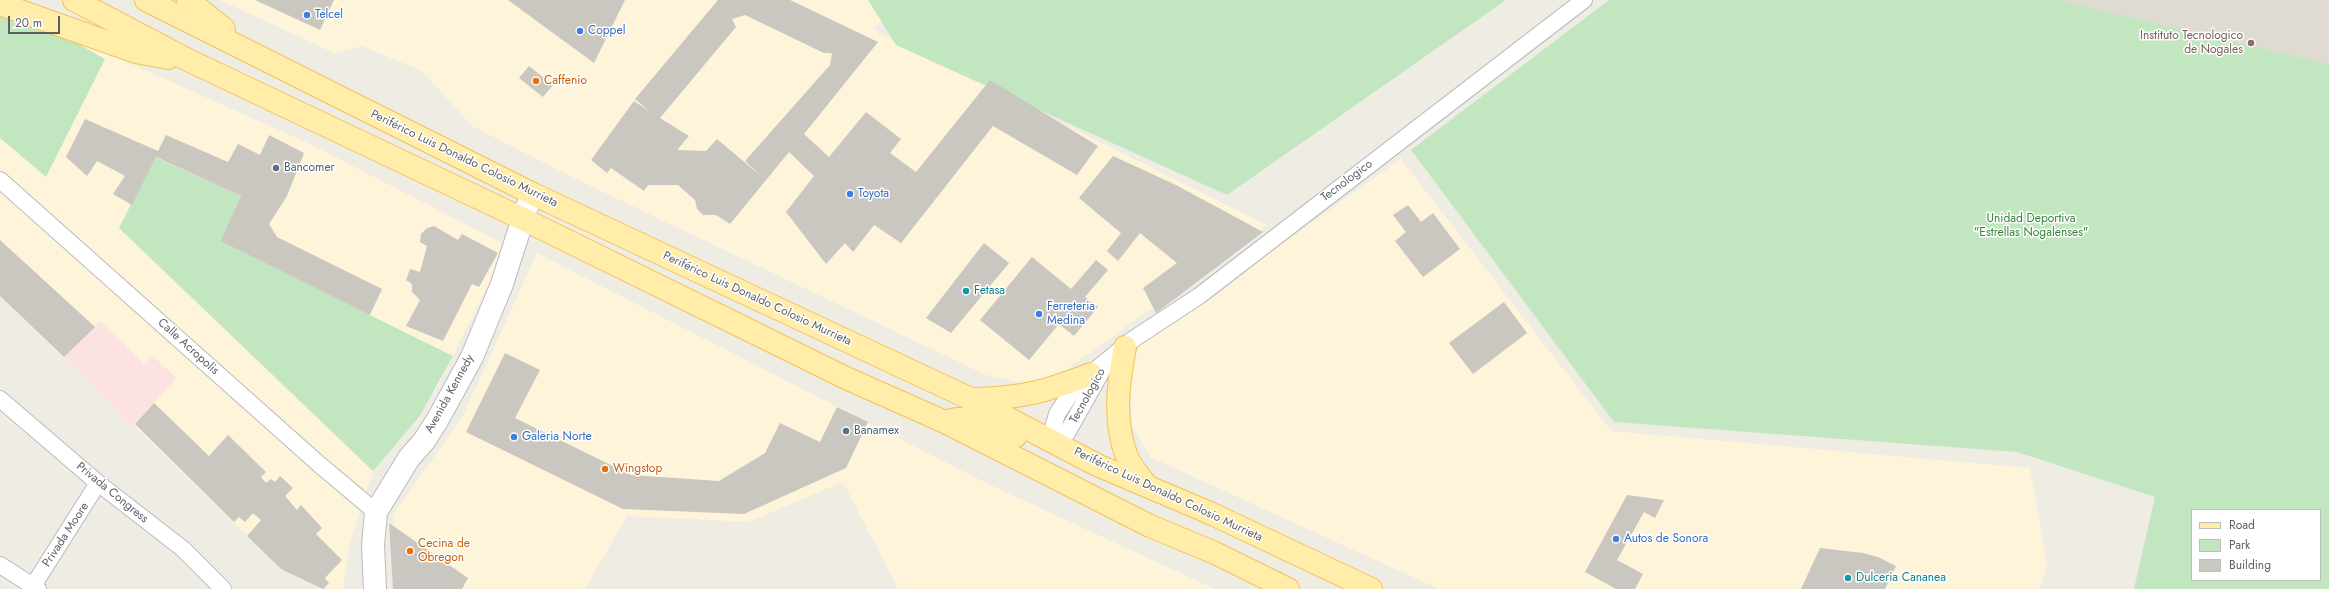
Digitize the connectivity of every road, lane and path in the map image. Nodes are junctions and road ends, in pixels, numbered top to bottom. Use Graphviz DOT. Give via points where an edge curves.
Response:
graph roads {
  1 [pos="74,0"];
  2 [pos="146,0"];
  3 [pos="188,0"];
  4 [pos="1584,0"];
  5 [pos="0,4"];
  6 [pos="254,54"];
  7 [pos="188,60"];
  8 [pos="0,180"];
  9 [pos="533,194"];
  10 [pos="523,219"];
  11 [pos="1117,353"];
  12 [pos="1091,374"];
  13 [pos="0,399"];
  14 [pos="973,400"];
  15 [pos="945,422"];
  16 [pos="1054,440"];
  17 [pos="98,483"];
  18 [pos="1146,485"];
  19 [pos="376,512"];
  20 [pos="1124,512"];
  21 [pos="0,565"];
  22 [pos="35,588"];
  23 [pos="223,589"];
  24 [pos="375,589"];
  25 [pos="1288,589"];
  26 [pos="1371,589"];
  1 -- 7 [label="main road"];
  2 -- 6 [label="main road, Periférico Luis Donaldo Colosio Murrieta"];
  3 -- 6 [label="main road"];
  4 -- 11 [label="street, Tecnologico" via="1199,296"];
  5 -- 7 [label="main road" via="136,52 155,57"];
  6 -- 9 [label="main road, Periférico Luis Donaldo Colosio Murrieta"];
  7 -- 10 [label="main road"];
  8 -- 19 [label="street, Calle Acropolis"];
  9 -- 10 [label="street, Avenida Kennedy"];
  9 -- 14 [label="main road, Periférico Luis Donaldo Colosio Murrieta"];
  10 -- 15 [label="main road" via="846,378"];
  10 -- 19 [label="street, Avenida Kennedy" via="502,284 472,357 438,419 409,458"];
  11 -- 12 [label="street, Tecnologico"];
  11 -- 16 [label="street, Tecnologico" via="1067,433"];
  11 -- 18 [label="main road" via="1117,417 1128,458"];
  12 -- 14 [label="main road" via="1041,393"];
  12 -- 16 [label="street, Tecnologico" via="1073,390 1057,414 1052,431"];
  13 -- 17 [label="street, Privada Congress"];
  14 -- 16 [label="main road, Periférico Luis Donaldo Colosio Murrieta"];
  15 -- 16 [label="main road" via="955,418 970,419 1021,438"];
  15 -- 20 [label="main road"];
  16 -- 18 [label="main road, Periférico Luis Donaldo Colosio Murrieta" via="1097,465"];
  16 -- 20 [label="main road" via="1070,459 1106,489"];
  17 -- 22 [label="street, Privada Moore"];
  17 -- 23 [label="street, Privada Congress" via="183,549"];
  18 -- 26 [label="main road, Periférico Luis Donaldo Colosio Murrieta"];
  19 -- 24 [label="street, Avenida Kennedy" via="373,545"];
  20 -- 25 [label="main road"];
  21 -- 22 [label="street"];
}
